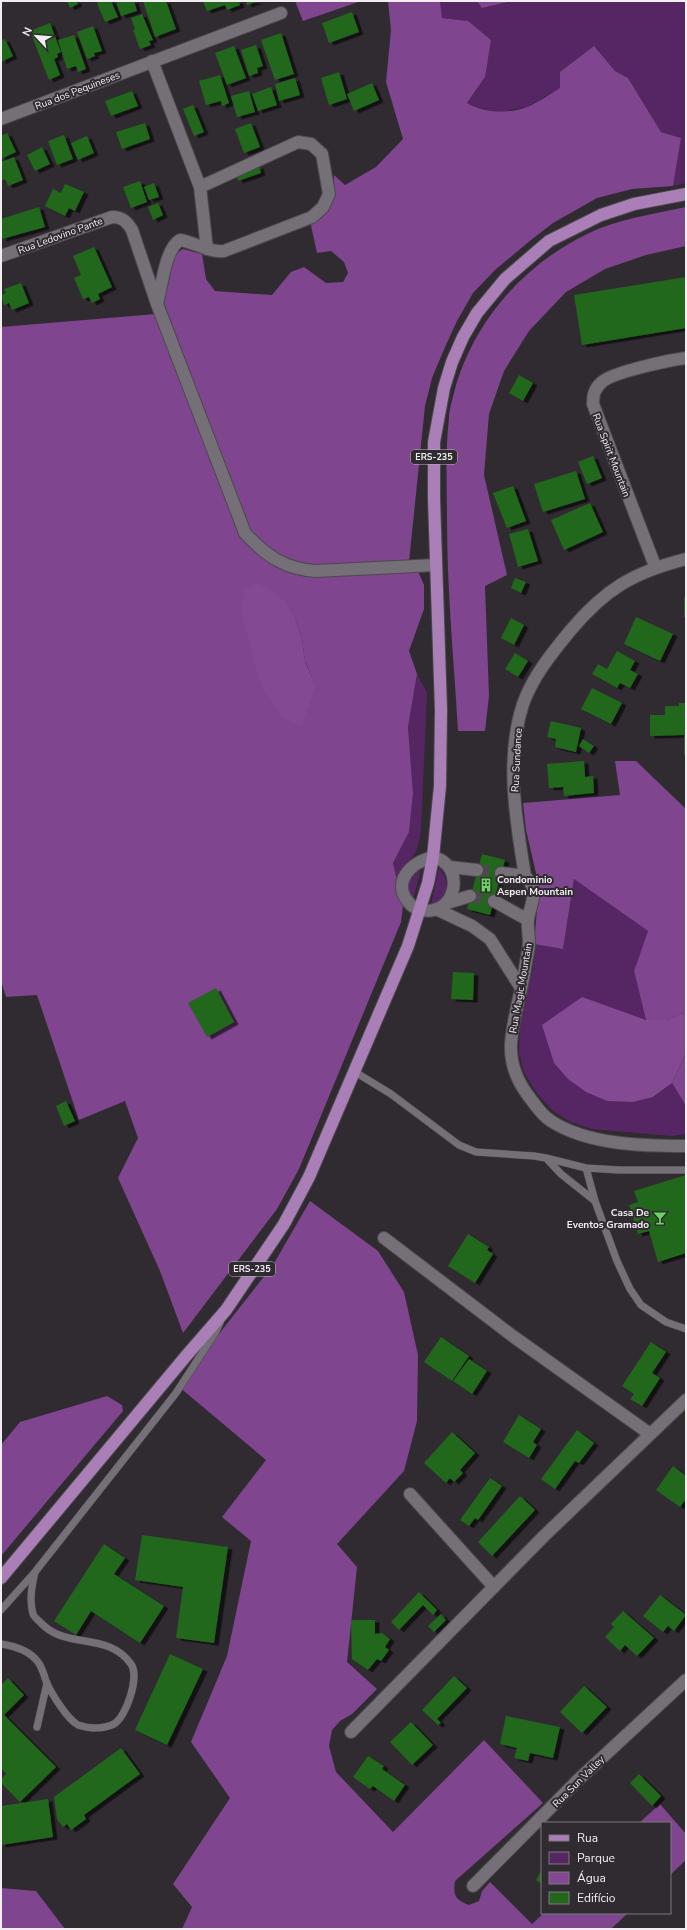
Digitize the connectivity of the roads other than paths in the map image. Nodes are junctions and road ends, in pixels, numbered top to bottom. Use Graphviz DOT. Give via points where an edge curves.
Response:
graph roads {
  1 [pos="281,13"];
  2 [pos="152,61"];
  3 [pos="1,119"];
  4 [pos="200,187"];
  5 [pos="686,194"];
  6 [pos="207,249"];
  7 [pos="1,256"];
  8 [pos="157,304"];
  9 [pos="686,358"];
  10 [pos="686,559"];
  11 [pos="436,565"];
  12 [pos="656,566"];
  13 [pos="433,857"];
  14 [pos="450,867"];
  15 [pos="477,870"];
  16 [pos="501,873"];
  17 [pos="525,876"];
  18 [pos="470,896"];
  19 [pos="494,901"];
  20 [pos="442,906"];
  21 [pos="420,910"];
  22 [pos="528,920"];
  23 [pos="521,988"];
  24 [pos="355,1072"];
  25 [pos="686,1146"];
  26 [pos="546,1158"];
  27 [pos="586,1168"];
  28 [pos="686,1170"];
  29 [pos="595,1201"];
  30 [pos="384,1238"];
  31 [pos="226,1310"];
  32 [pos="686,1329"];
  33 [pos="686,1400"];
  34 [pos="650,1434"];
  35 [pos="410,1494"];
  36 [pos="34,1572"];
  37 [pos="1,1578"];
  38 [pos="494,1587"];
  39 [pos="1,1610"];
  40 [pos="1,1644"];
  41 [pos="47,1684"];
  42 [pos="684,1686"];
  43 [pos="37,1727"];
  44 [pos="351,1732"];
  45 [pos="473,1886"];
  1 -- 2 [label="street, Rua dos Pequineses"];
  2 -- 3 [label="street, Rua dos Pequineses"];
  2 -- 4 [label="street"];
  4 -- 6 [label="street"];
  4 -- 6 [label="street" via="298,142 311,144 322,154 328,194 323,207 312,217 224,251"];
  5 -- 11 [label="main road, ERS-235" via="634,204 601,215 549,241 504,279 477,313 463,336 452,362 438,412 434,442"];
  6 -- 8 [label="street" via="189,241 180,240 173,244"];
  7 -- 8 [label="street, Rua Ledovino Pante" via="112,217 120,217 132,230"];
  8 -- 11 [label="street" via="246,533 257,546 269,556 298,570"];
  9 -- 12 [label="street, Rua Spirit Mountain" via="616,375 602,381 594,391 593,404"];
  10 -- 12 [label="street, Rua Sundance"];
  11 -- 13 [label="main road, ERS-235" via="441,710 440,778"];
  12 -- 17 [label="street, Rua Sundance" via="606,594 585,613 550,655 523,704 515,748 514,790"];
  13 -- 14 [label="street"];
  13 -- 21 [label="main road, ERS-235"];
  13 -- 21 [label="street" via="414,864 403,880 406,899 412,907"];
  14 -- 15 [label="street"];
  14 -- 20 [label="street" via="455,881 453,893"];
  16 -- 17 [label="street"];
  17 -- 22 [label="street, Rua Sundance" via="532,882 534,893"];
  18 -- 20 [label="street"];
  19 -- 22 [label="street"];
  20 -- 21 [label="street" via="427,911"];
  20 -- 23 [label="street" via="490,939"];
  21 -- 24 [label="main road, ERS-235" via="408,946"];
  22 -- 23 [label="street, Rua Magic Mountain" via="529,944"];
  23 -- 25 [label="street, Rua Magic Mountain" via="511,1044 512,1061 518,1081 535,1105 550,1120 585,1137 605,1142"];
  24 -- 26 [label="lane" via="391,1094 459,1145 476,1152"];
  24 -- 31 [label="main road, ERS-235" via="295,1206"];
  26 -- 27 [label="lane"];
  26 -- 29 [label="lane" via="561,1174"];
  27 -- 28 [label="lane"];
  27 -- 29 [label="lane"];
  29 -- 32 [label="lane" via="617,1262 641,1305 666,1322"];
  30 -- 34 [label="street" via="514,1337"];
  31 -- 36 [label="lane" via="215,1333 176,1393"];
  31 -- 37 [label="main road, ERS-235"];
  33 -- 34 [label="street"];
  34 -- 38 [label="street"];
  35 -- 38 [label="street"];
  36 -- 39 [label="lane"];
  36 -- 41 [label="lane" via="31,1595 33,1615 46,1629 64,1637 103,1644 121,1652 132,1665 134,1673 134,1688 126,1707 115,1724 100,1729 78,1724 64,1712"];
  38 -- 44 [label="street"];
  40 -- 41 [label="lane" via="27,1652 39,1662"];
  41 -- 43 [label="lane"];
  42 -- 45 [label="street, Rua Sun Valley" via="578,1780"];
}
